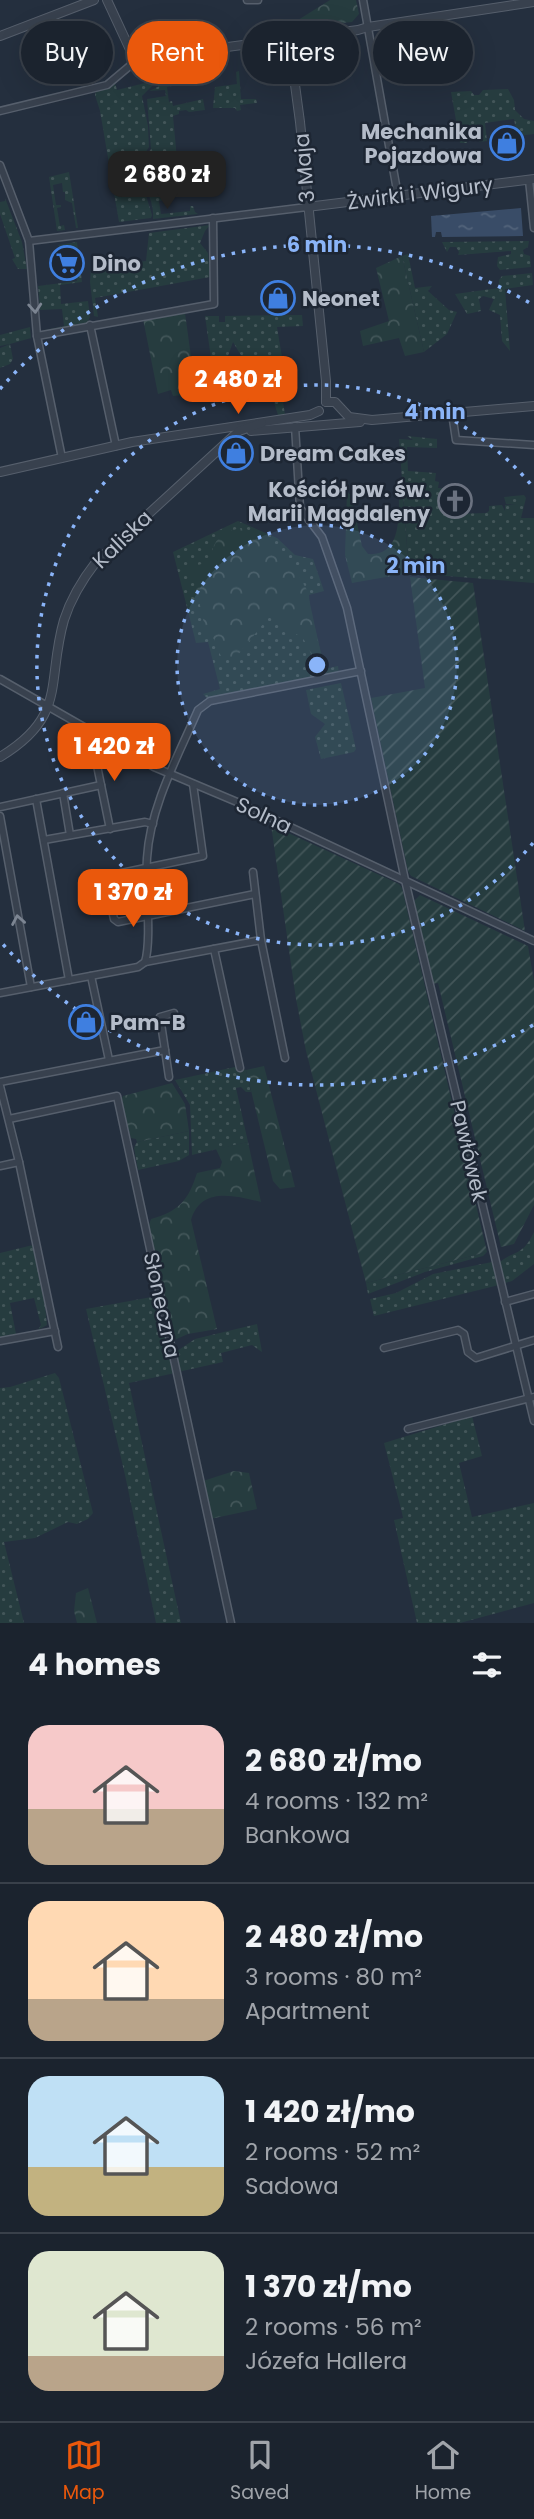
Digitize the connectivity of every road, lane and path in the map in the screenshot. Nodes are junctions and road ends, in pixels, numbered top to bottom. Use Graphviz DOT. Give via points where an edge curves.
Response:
graph roads {
  1 [pos="94,0"];
  2 [pos="107,0"];
  3 [pos="247,0"];
  4 [pos="258,0"];
  5 [pos="363,0"];
  6 [pos="534,2"];
  7 [pos="368,27"];
  8 [pos="359,30"];
  9 [pos="0,36"];
  10 [pos="127,45"];
  11 [pos="127,68"];
  12 [pos="295,84"];
  13 [pos="0,111"];
  14 [pos="0,165"];
  15 [pos="532,179"];
  16 [pos="398,196"];
  17 [pos="307,207"];
  18 [pos="213,218"];
  19 [pos="534,229"];
  20 [pos="29,241"];
  21 [pos="90,325"];
  22 [pos="37,336"];
  23 [pos="330,402"];
  24 [pos="534,406"];
  25 [pos="319,411"];
  26 [pos="342,411"];
  27 [pos="453,413"];
  28 [pos="372,419"];
  29 [pos="262,423"];
  30 [pos="332,424"];
  31 [pos="295,426"];
  32 [pos="222,429"];
  33 [pos="232,438"];
  34 [pos="534,445"];
  35 [pos="116,446"];
  36 [pos="62,458"];
  37 [pos="0,472"];
  38 [pos="360,671"];
  39 [pos="0,679"];
  40 [pos="48,708"];
  41 [pos="96,734"];
  42 [pos="0,757"];
  43 [pos="170,775"];
  44 [pos="193,784"];
  45 [pos="101,785"];
  46 [pos="63,793"];
  47 [pos="36,799"];
  48 [pos="0,807"];
  49 [pos="0,817"];
  50 [pos="153,824"];
  51 [pos="110,829"];
  52 [pos="71,835"];
  53 [pos="44,840"];
  54 [pos="147,867"];
  55 [pos="10,871"];
  56 [pos="253,872"];
  57 [pos="0,873"];
  58 [pos="405,880"];
  59 [pos="255,894"];
  60 [pos="147,916"];
  61 [pos="261,940"];
  62 [pos="534,941"];
  63 [pos="214,949"];
  64 [pos="145,962"];
  65 [pos="91,976"];
  66 [pos="69,980"];
  67 [pos="31,987"];
  68 [pos="0,993"];
  69 [pos="174,1013"];
  70 [pos="165,1050"];
  71 [pos="285,1058"];
  72 [pos="109,1060"];
  73 [pos="240,1068"];
  74 [pos="169,1077"];
  75 [pos="0,1084"];
  76 [pos="9,1119"];
  77 [pos="19,1162"];
  78 [pos="0,1167"];
  79 [pos="534,1294"];
  80 [pos="505,1302"];
  81 [pos="55,1331"];
  82 [pos="534,1340"];
  83 [pos="0,1341"];
  84 [pos="516,1345"];
  85 [pos="58,1347"];
  86 [pos="384,1348"];
  87 [pos="531,1398"];
  88 [pos="534,1421"];
  89 [pos="408,1429"];
  90 [pos="231,1623"];
  1 -- 9 [label="street"];
  2 -- 10 [label="street"];
  3 -- 4 [label="street"];
  5 -- 7 [label="street"];
  6 -- 7 [label="street"];
  7 -- 8 [label="street"];
  7 -- 16 [label="street"];
  11 -- 13 [label="street" via="107,85"];
  12 -- 17 [label="street, 3 Maja"];
  14 -- 20 [label="street"];
  15 -- 16 [label="street, Żwirki i Wigury"];
  15 -- 19 [label="street"];
  16 -- 17 [label="street, Żwirki i Wigury"];
  17 -- 18 [label="street"];
  17 -- 23 [label="street, 3 Maja"];
  18 -- 20 [label="street"];
  18 -- 21 [label="street" via="214,304"];
  20 -- 22 [label="street, one-way"];
  21 -- 22 [label="street"];
  21 -- 35 [label="street"];
  22 -- 36 [label="street"];
  23 -- 25 [label="street"];
  23 -- 26 [label="street"];
  24 -- 27 [label="street"];
  25 -- 29 [label="street"];
  25 -- 30 [label="street" via="321,420"];
  26 -- 28 [label="street" via="352,419"];
  26 -- 30 [label="street" via="342,417"];
  27 -- 28 [label="street"];
  27 -- 34 [label="street" via="456,440"];
  28 -- 30 [label="street"];
  29 -- 32 [label="street"];
  29 -- 33 [label="street"];
  30 -- 31 [label="street"];
  31 -- 33 [label="street"];
  31 -- 38 [label="street, Pawłówek" via="300,508 322,537 346,608"];
  32 -- 33 [label="street"];
  32 -- 35 [label="street"];
  33 -- 40 [label="street, Kaliska" via="103,554 84,577 64,623"];
  35 -- 36 [label="street"];
  36 -- 37 [label="street"];
  38 -- 43 [label="street" via="210,701 198,709"];
  38 -- 58 [label="street, Pawłówek"];
  39 -- 40 [label="street, Solna"];
  40 -- 41 [label="street, Solna"];
  40 -- 42 [label="street" via="34,731"];
  41 -- 43 [label="street, Solna"];
  41 -- 45 [label="street" via="92,741"];
  43 -- 44 [label="street, Solna"];
  43 -- 50 [label="street"];
  44 -- 54 [label="street" via="203,856"];
  44 -- 58 [label="street, Solna"];
  45 -- 46 [label="street"];
  45 -- 51 [label="street"];
  46 -- 47 [label="street"];
  46 -- 52 [label="street"];
  47 -- 48 [label="street"];
  47 -- 53 [label="street"];
  49 -- 55 [label="street"];
  50 -- 51 [label="street"];
  50 -- 54 [label="street"];
  51 -- 52 [label="street"];
  52 -- 53 [label="street"];
  53 -- 66 [label="street"];
  54 -- 60 [label="street"];
  54 -- 60 [label="street" via="111,875 106,882 114,919"];
  55 -- 57 [label="street"];
  67 -- 55 [label="street, one-way"];
  56 -- 59 [label="street"];
  58 -- 62 [label="street, Solna"];
  58 -- 80 [label="street, Pawłówek"];
  59 -- 60 [label="street"];
  59 -- 61 [label="street"];
  60 -- 64 [label="street"];
  61 -- 63 [label="street"];
  61 -- 71 [label="street"];
  63 -- 64 [label="street"];
  63 -- 73 [label="street"];
  64 -- 65 [label="street"];
  65 -- 66 [label="street"];
  65 -- 72 [label="street"];
  66 -- 67 [label="street"];
  67 -- 68 [label="street"];
  69 -- 70 [label="street" via="160,1017"];
  70 -- 72 [label="street"];
  70 -- 74 [label="street"];
  72 -- 75 [label="street"];
  75 -- 76 [label="street"];
  76 -- 77 [label="street"];
  76 -- 90 [label="street, Słoneczna" via="117,1096"];
  77 -- 78 [label="street"];
  77 -- 81 [label="street"];
  79 -- 80 [label="street"];
  80 -- 84 [label="street, Pawłówek"];
  81 -- 83 [label="street"];
  81 -- 85 [label="street"];
  82 -- 84 [label="street"];
  84 -- 86 [label="street" via="476,1358 458,1330"];
  84 -- 87 [label="street, Pawłówek"];
  87 -- 88 [label="street, Pawłówek"];
  87 -- 89 [label="street"];
}
